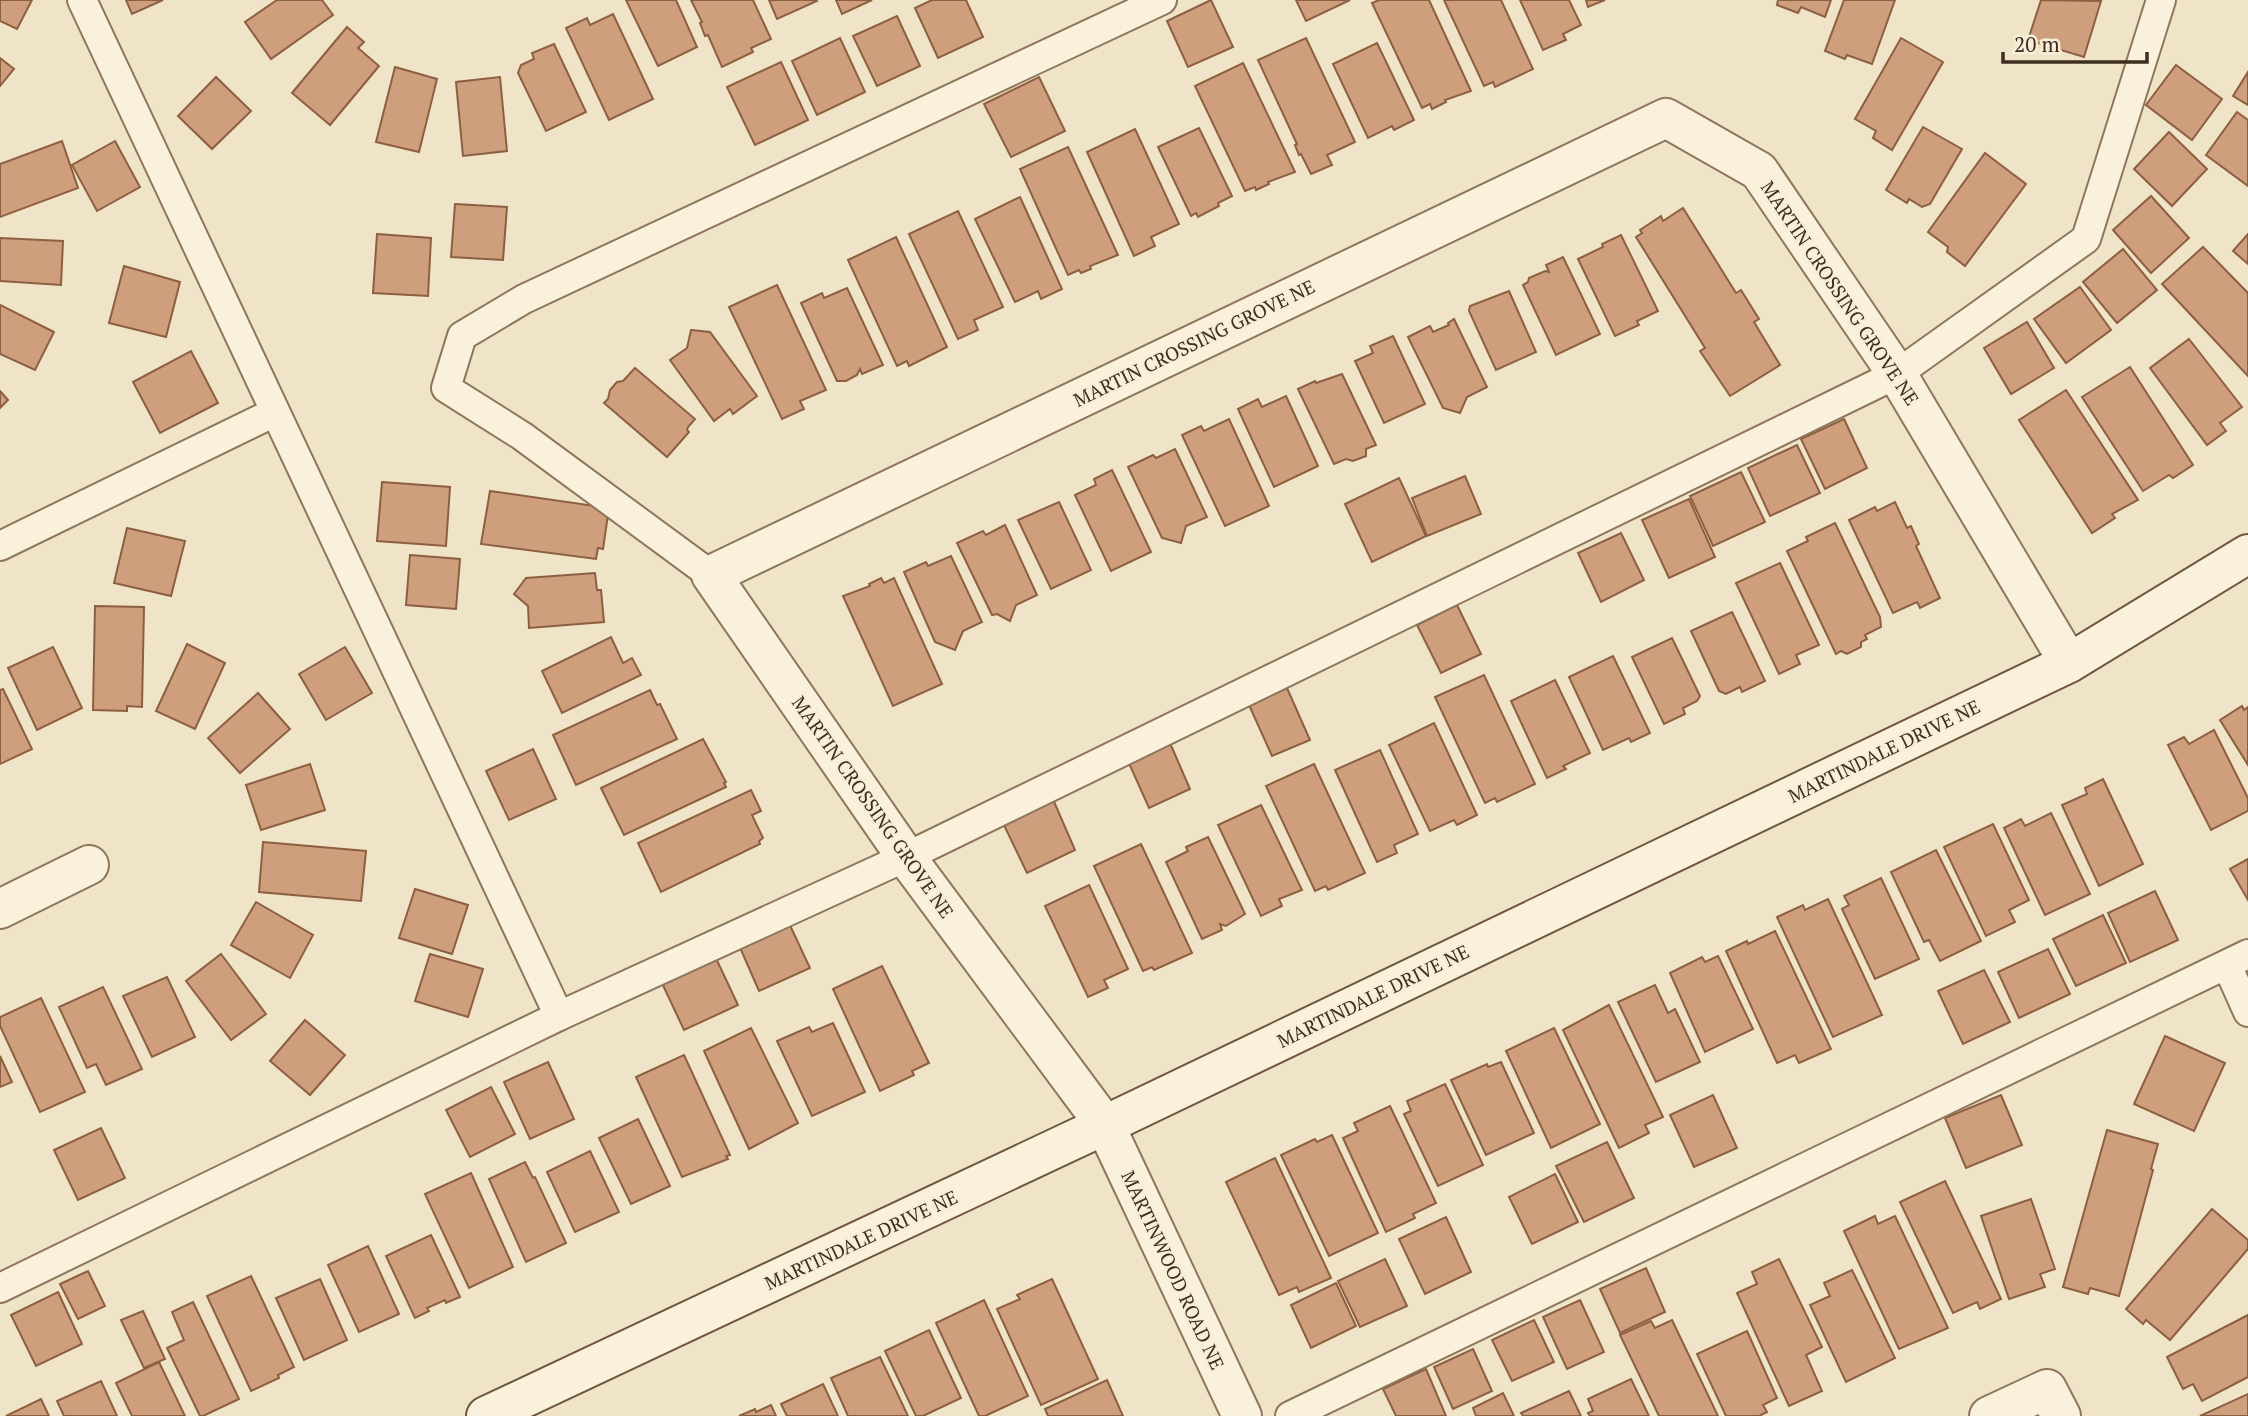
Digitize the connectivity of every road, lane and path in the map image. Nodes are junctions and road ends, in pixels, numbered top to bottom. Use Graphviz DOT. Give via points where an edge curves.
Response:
graph roads {
  1 [pos="82,0"];
  2 [pos="1162,0"];
  3 [pos="2161,0"];
  4 [pos="1897,374"];
  5 [pos="275,412"];
  6 [pos="0,546"];
  7 [pos="2248,555"];
  8 [pos="711,575"];
  9 [pos="2069,663"];
  10 [pos="906,857"];
  11 [pos="89,865"];
  12 [pos="0,909"];
  13 [pos="2237,959"];
  14 [pos="2248,1012"];
  15 [pos="559,1016"];
  16 [pos="1104,1125"];
  17 [pos="0,1287"];
  18 [pos="486,1416"];
  19 [pos="1242,1416"];
  20 [pos="1290,1416"];
  21 [pos="1989,1416"];
  22 [pos="2061,1416"];
  1 -- 5 [label="lane"];
  2 -- 8 [label="lane" via="524,299 462,336 446,388 522,436"];
  3 -- 4 [label="lane" via="2086,239"];
  4 -- 8 [label="street, MARTIN CROSSING GROVE NE" via="1759,171 1666,118"];
  4 -- 9 [label="street, MARTIN CROSSING GROVE NE"];
  4 -- 10 [label="lane"];
  5 -- 6 [label="lane"];
  5 -- 15 [label="lane"];
  7 -- 9 [label="street, MARTINDALE DRIVE NE"];
  8 -- 10 [label="street, MARTIN CROSSING GROVE NE"];
  9 -- 16 [label="street, MARTINDALE DRIVE NE"];
  10 -- 15 [label="lane"];
  10 -- 16 [label="street, MARTIN CROSSING GROVE NE"];
  11 -- 12 [label="street"];
  13 -- 14 [label="lane"];
  13 -- 20 [label="lane"];
  15 -- 17 [label="lane"];
  16 -- 18 [label="street, MARTINDALE DRIVE NE"];
  16 -- 19 [label="street, MARTINWOOD ROAD NE"];
  21 -- 22 [label="street" via="2047,1389"];
}
